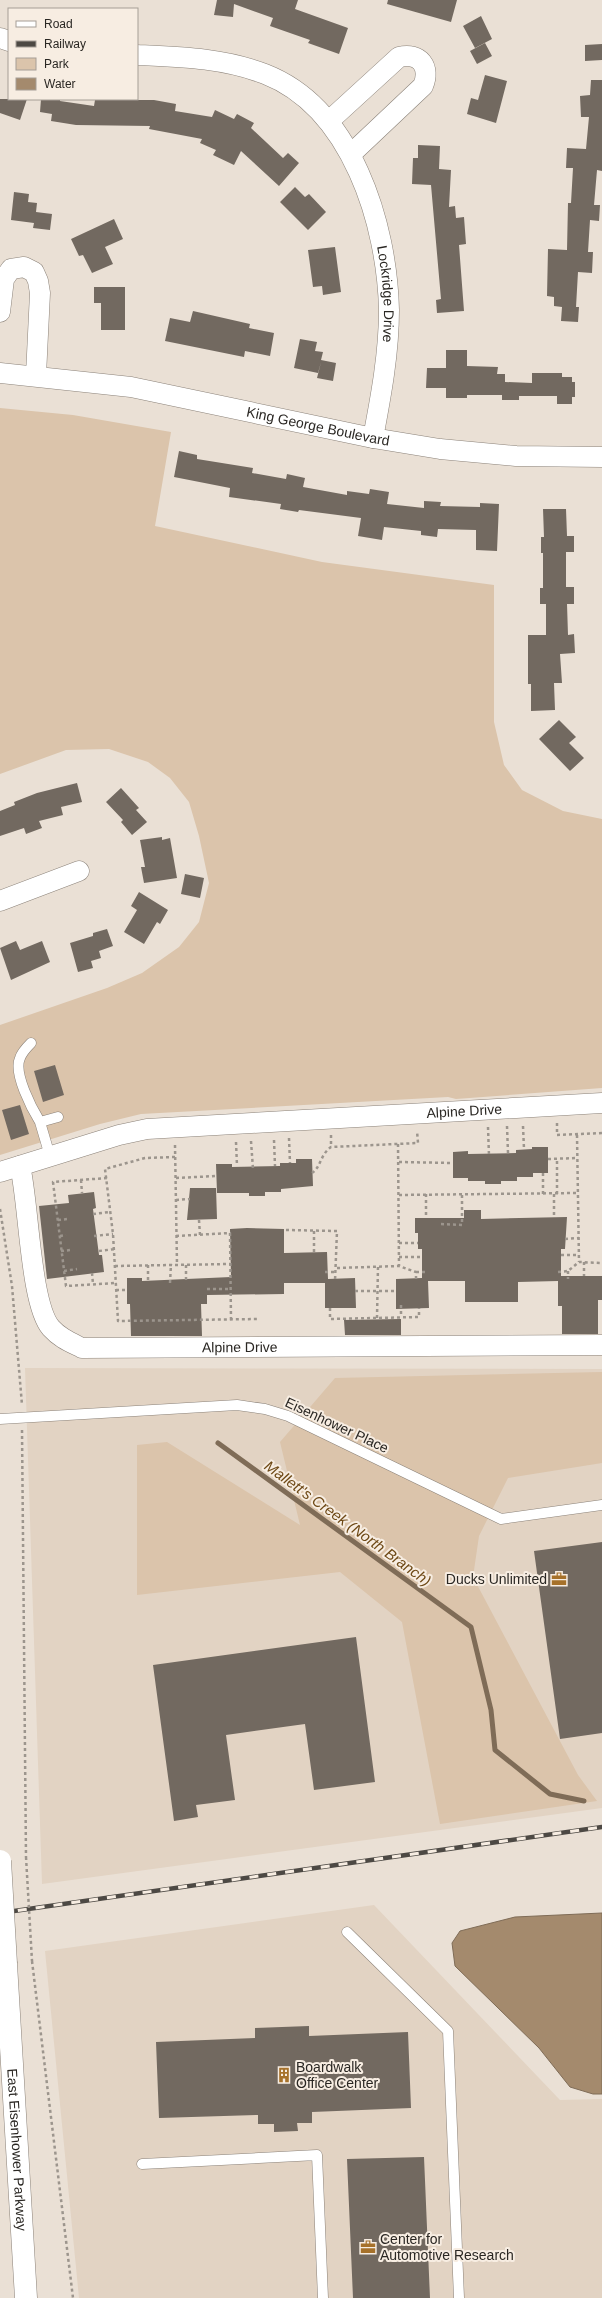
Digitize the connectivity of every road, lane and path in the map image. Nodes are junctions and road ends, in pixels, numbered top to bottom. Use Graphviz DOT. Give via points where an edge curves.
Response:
graph roads {
  1 [pos="138,55"];
  2 [pos="329,121"];
  3 [pos="351,154"];
  4 [pos="0,312"];
  5 [pos="0,373"];
  6 [pos="36,375"];
  7 [pos="373,438"];
  8 [pos="602,457"];
  9 [pos="79,871"];
  10 [pos="0,901"];
  11 [pos="31,1043"];
  12 [pos="602,1104"];
  13 [pos="58,1117"];
  14 [pos="40,1122"];
  15 [pos="523,1123"];
  16 [pos="507,1124"];
  17 [pos="488,1125"];
  18 [pos="417,1128"];
  19 [pos="330,1131"];
  20 [pos="602,1133"];
  21 [pos="289,1134"];
  22 [pos="274,1135"];
  23 [pos="576,1135"];
  24 [pos="251,1136"];
  25 [pos="557,1136"];
  26 [pos="236,1137"];
  27 [pos="175,1140"];
  28 [pos="398,1144"];
  29 [pos="331,1147"];
  30 [pos="524,1149"];
  31 [pos="508,1153"];
  32 [pos="50,1156"];
  33 [pos="489,1156"];
  34 [pos="175,1157"];
  35 [pos="577,1158"];
  36 [pos="548,1159"];
  37 [pos="557,1159"];
  38 [pos="399,1162"];
  39 [pos="290,1163"];
  40 [pos="453,1163"];
  41 [pos="20,1166"];
  42 [pos="236,1166"];
  43 [pos="275,1166"];
  44 [pos="253,1169"];
  45 [pos="0,1172"];
  46 [pos="312,1173"];
  47 [pos="543,1174"];
  48 [pos="216,1176"];
  49 [pos="107,1178"];
  50 [pos="176,1178"];
  51 [pos="81,1180"];
  52 [pos="82,1193"];
  53 [pos="578,1193"];
  54 [pos="426,1194"];
  55 [pos="462,1194"];
  56 [pos="543,1194"];
  57 [pos="556,1194"];
  58 [pos="399,1195"];
  59 [pos="190,1199"];
  60 [pos="176,1200"];
  61 [pos="0,1209"];
  62 [pos="110,1212"];
  63 [pos="93,1214"];
  64 [pos="426,1218"];
  65 [pos="554,1218"];
  66 [pos="68,1219"];
  67 [pos="58,1220"];
  68 [pos="199,1220"];
  69 [pos="441,1224"];
  70 [pos="286,1230"];
  71 [pos="314,1230"];
  72 [pos="114,1234"];
  73 [pos="66,1235"];
  74 [pos="200,1235"];
  75 [pos="60,1236"];
  76 [pos="94,1236"];
  77 [pos="176,1236"];
  78 [pos="579,1238"];
  79 [pos="565,1239"];
  80 [pos="400,1243"];
  81 [pos="418,1243"];
  82 [pos="115,1249"];
  83 [pos="71,1250"];
  84 [pos="62,1251"];
  85 [pos="99,1251"];
  86 [pos="314,1252"];
  87 [pos="561,1255"];
  88 [pos="579,1255"];
  89 [pos="400,1257"];
  90 [pos="422,1257"];
  91 [pos="579,1262"];
  92 [pos="584,1262"];
  93 [pos="602,1263"];
  94 [pos="171,1264"];
  95 [pos="230,1264"];
  96 [pos="148,1265"];
  97 [pos="177,1265"];
  98 [pos="186,1265"];
  99 [pos="115,1266"];
  100 [pos="378,1266"];
  101 [pos="400,1266"];
  102 [pos="337,1268"];
  103 [pos="77,1269"];
  104 [pos="64,1271"];
  105 [pos="568,1271"];
  106 [pos="325,1272"];
  107 [pos="335,1272"];
  108 [pos="416,1272"];
  109 [pos="425,1272"];
  110 [pos="558,1272"];
  111 [pos="92,1273"];
  112 [pos="584,1276"];
  113 [pos="568,1279"];
  114 [pos="186,1280"];
  115 [pos="148,1281"];
  116 [pos="335,1281"];
  117 [pos="416,1281"];
  118 [pos="116,1283"];
  119 [pos="170,1283"];
  120 [pos="92,1284"];
  121 [pos="230,1289"];
  122 [pos="116,1290"];
  123 [pos="127,1290"];
  124 [pos="207,1290"];
  125 [pos="355,1291"];
  126 [pos="378,1291"];
  127 [pos="396,1291"];
  128 [pos="401,1305"];
  129 [pos="330,1308"];
  130 [pos="419,1308"];
  131 [pos="401,1317"];
  132 [pos="377,1318"];
  133 [pos="258,1319"];
  134 [pos="231,1320"];
  135 [pos="602,1345"];
  136 [pos="22,1395"];
  137 [pos="0,1419"];
  138 [pos="22,1444"];
  139 [pos="602,1505"];
  140 [pos="0,1858"];
  141 [pos="0,1861"];
  142 [pos="348,1932"];
  143 [pos="142,2164"];
  144 [pos="26,2298"];
  145 [pos="73,2298"];
  146 [pos="323,2298"];
  147 [pos="459,2298"];
  1 -- 2 [label="street, Lockridge Drive" via="222,61 266,74 295,90"];
  2 -- 3 [label="street, Lockridge Drive"];
  2 -- 3 [label="street" via="399,57 408,55 417,58 424,66 427,76 423,86"];
  3 -- 7 [label="street, Lockridge Drive" via="380,235 389,309 385,370"];
  4 -- 6 [label="street" via="4,279 12,270 24,267 34,272 40,293"];
  5 -- 6 [label="street, King George Boulevard"];
  6 -- 7 [label="street, King George Boulevard" via="131,386"];
  7 -- 8 [label="street, King George Boulevard" via="440,449 516,456"];
  9 -- 10 [label="street"];
  11 -- 14 [label="lane" via="19,1058 18,1071 32,1109"];
  12 -- 32 [label="street, Alpine Drive" via="147,1129"];
  13 -- 14 [label="lane"];
  14 -- 32 [label="lane"];
  15 -- 30 [label="path"];
  16 -- 31 [label="path"];
  17 -- 33 [label="path"];
  18 -- 28 [label="path" via="418,1143"];
  19 -- 29 [label="path"];
  20 -- 23 [label="path"];
  21 -- 39 [label="path"];
  22 -- 43 [label="path"];
  23 -- 25 [label="path"];
  23 -- 35 [label="path"];
  24 -- 44 [label="path"];
  26 -- 42 [label="path"];
  27 -- 34 [label="path"];
  28 -- 29 [label="path"];
  28 -- 38 [label="path"];
  29 -- 46 [label="path" via="324,1152 317,1170"];
  32 -- 41 [label="street, Alpine Drive"];
  34 -- 49 [label="path" via="145,1158 106,1169"];
  34 -- 50 [label="path"];
  35 -- 37 [label="path"];
  35 -- 53 [label="path"];
  36 -- 37 [label="path"];
  37 -- 57 [label="path"];
  38 -- 40 [label="path"];
  38 -- 58 [label="path"];
  41 -- 45 [label="street, Alpine Drive"];
  41 -- 135 [label="street, Alpine Drive" via="40,1307 62,1338 82,1348"];
  47 -- 56 [label="path"];
  48 -- 50 [label="path"];
  49 -- 51 [label="path"];
  49 -- 62 [label="path"];
  50 -- 60 [label="path"];
  51 -- 52 [label="path"];
  51 -- 67 [label="path" via="53,1182"];
  53 -- 57 [label="path"];
  53 -- 78 [label="path"];
  54 -- 55 [label="path"];
  54 -- 58 [label="path"];
  54 -- 64 [label="path"];
  55 -- 56 [label="path"];
  55 -- 69 [label="path" via="462,1224"];
  56 -- 57 [label="path"];
  57 -- 65 [label="path"];
  58 -- 80 [label="path"];
  59 -- 60 [label="path"];
  60 -- 77 [label="path"];
  61 -- 136 [label="path" via="12,1286"];
  62 -- 63 [label="path"];
  62 -- 72 [label="path"];
  66 -- 67 [label="path"];
  67 -- 75 [label="path"];
  68 -- 74 [label="path"];
  70 -- 71 [label="path"];
  71 -- 86 [label="path"];
  71 -- 102 [label="path" via="337,1231"];
  72 -- 76 [label="path"];
  72 -- 82 [label="path"];
  73 -- 75 [label="path"];
  74 -- 77 [label="path"];
  74 -- 95 [label="path" via="230,1233"];
  75 -- 84 [label="path"];
  77 -- 97 [label="path"];
  78 -- 79 [label="path"];
  78 -- 88 [label="path"];
  80 -- 81 [label="path"];
  80 -- 89 [label="path"];
  82 -- 85 [label="path"];
  82 -- 99 [label="path"];
  83 -- 84 [label="path"];
  84 -- 104 [label="path"];
  87 -- 88 [label="path"];
  88 -- 91 [label="path"];
  89 -- 90 [label="path"];
  89 -- 101 [label="path"];
  91 -- 92 [label="path"];
  91 -- 105 [label="path"];
  92 -- 93 [label="path"];
  92 -- 112 [label="path"];
  94 -- 96 [label="path"];
  94 -- 97 [label="path"];
  94 -- 119 [label="path"];
  95 -- 98 [label="path"];
  95 -- 121 [label="path"];
  96 -- 99 [label="path"];
  96 -- 115 [label="path"];
  97 -- 98 [label="path"];
  98 -- 114 [label="path"];
  99 -- 118 [label="path"];
  100 -- 101 [label="path"];
  100 -- 102 [label="path"];
  100 -- 126 [label="path"];
  101 -- 108 [label="path"];
  102 -- 107 [label="path"];
  103 -- 104 [label="path"];
  104 -- 120 [label="path" via="66,1286"];
  105 -- 110 [label="path"];
  105 -- 113 [label="path"];
  106 -- 107 [label="path"];
  107 -- 116 [label="path"];
  108 -- 109 [label="path"];
  108 -- 117 [label="path"];
  111 -- 120 [label="path"];
  118 -- 120 [label="path"];
  118 -- 122 [label="path"];
  121 -- 124 [label="path"];
  121 -- 134 [label="path"];
  122 -- 123 [label="path"];
  122 -- 134 [label="path" via="118,1322"];
  125 -- 126 [label="path"];
  126 -- 127 [label="path"];
  126 -- 132 [label="path"];
  128 -- 131 [label="path"];
  129 -- 132 [label="path" via="330,1319"];
  130 -- 131 [label="path" via="419,1317"];
  131 -- 132 [label="path"];
  133 -- 134 [label="path"];
  137 -- 139 [label="lane, Eisenhower Place" via="237,1405 252,1407 288,1416 501,1519"];
  138 -- 145 [label="path, bridge" via="26,1857 32,1961"];
  140 -- 141 [label="main road, East Eisenhower Parkway"];
  141 -- 144 [label="main road, East Eisenhower Parkway, bridge"];
  142 -- 147 [label="lane" via="448,2031"];
  143 -- 146 [label="lane" via="317,2155"];
}
